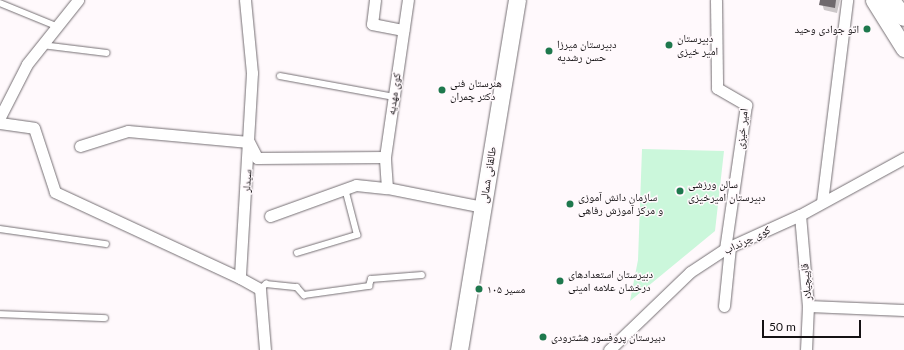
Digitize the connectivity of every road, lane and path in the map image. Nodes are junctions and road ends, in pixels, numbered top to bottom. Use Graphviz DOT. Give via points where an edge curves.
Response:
graph roads {
  1 [pos="78,0"];
  2 [pos="245,0"];
  3 [pos="375,0"];
  4 [pos="408,0"];
  5 [pos="517,0"];
  6 [pos="716,0"];
  7 [pos="847,0"];
  8 [pos="874,0"];
  9 [pos="891,0"];
  10 [pos="0,3"];
  11 [pos="904,17"];
  12 [pos="56,26"];
  13 [pos="403,30"];
  14 [pos="42,44"];
  15 [pos="904,48"];
  16 [pos="106,53"];
  17 [pos="280,76"];
  18 [pos="394,97"];
  19 [pos="0,117"];
  20 [pos="0,123"];
  21 [pos="249,142"];
  22 [pos="80,146"];
  23 [pos="385,157"];
  24 [pos="904,158"];
  25 [pos="387,188"];
  26 [pos="345,189"];
  27 [pos="822,202"];
  28 [pos="483,207"];
  29 [pos="800,215"];
  30 [pos="270,216"];
  31 [pos="0,229"];
  32 [pos="106,244"];
  33 [pos="728,248"];
  34 [pos="297,253"];
  35 [pos="422,275"];
  36 [pos="240,278"];
  37 [pos="260,289"];
  38 [pos="724,306"];
  39 [pos="808,306"];
  40 [pos="904,310"];
  41 [pos="0,314"];
  42 [pos="105,318"];
  43 [pos="265,350"];
  44 [pos="460,350"];
  45 [pos="609,350"];
  46 [pos="806,350"];
  1 -- 12 [label="street"];
  2 -- 21 [label="street, سیدلر" via="252,73"];
  3 -- 13 [label="street" via="372,24"];
  4 -- 13 [label="street, کوی ‌‌‌مهدیه"];
  5 -- 28 [label="main road, طالقانی شمالی"];
  6 -- 33 [label="street, امیر خیزی" via="717,88 746,105"];
  7 -- 27 [label="street"];
  8 -- 15 [label="main road"];
  9 -- 11 [label="main road"];
  10 -- 12 [label="lane"];
  12 -- 14 [label="street"];
  13 -- 18 [label="street, کوی ‌‌‌مهدیه"];
  14 -- 16 [label="lane"];
  14 -- 19 [label="street" via="27,64"];
  17 -- 18 [label="lane"];
  18 -- 23 [label="street, کوی ‌‌‌مهدیه"];
  20 -- 36 [label="street" via="34,128 55,192"];
  21 -- 22 [label="street" via="128,130"];
  21 -- 23 [label="street" via="257,158"];
  21 -- 36 [label="street, سیدلر"];
  23 -- 25 [label="street, کوی ‌‌‌مهدیه"];
  24 -- 27 [label="street, کوی چرنداب"];
  25 -- 26 [label="street" via="356,185"];
  25 -- 28 [label="street"];
  26 -- 30 [label="street"];
  26 -- 34 [label="lane" via="357,235"];
  27 -- 29 [label="street, کوی چرنداب"];
  28 -- 44 [label="main road, طالقانی شمالی"];
  29 -- 33 [label="street, کوی چرنداب"];
  29 -- 39 [label="street, قاپیچیلار"];
  31 -- 32 [label="lane"];
  33 -- 38 [label="street"];
  33 -- 45 [label="street, کوی چرنداب" via="690,272"];
  35 -- 37 [label="lane" via="371,279 369,286 304,296 297,287 266,284"];
  36 -- 37 [label="street"];
  37 -- 43 [label="street"];
  39 -- 40 [label="street"];
  39 -- 46 [label="street, قاپیچیلار"];
  41 -- 42 [label="lane"];
}
